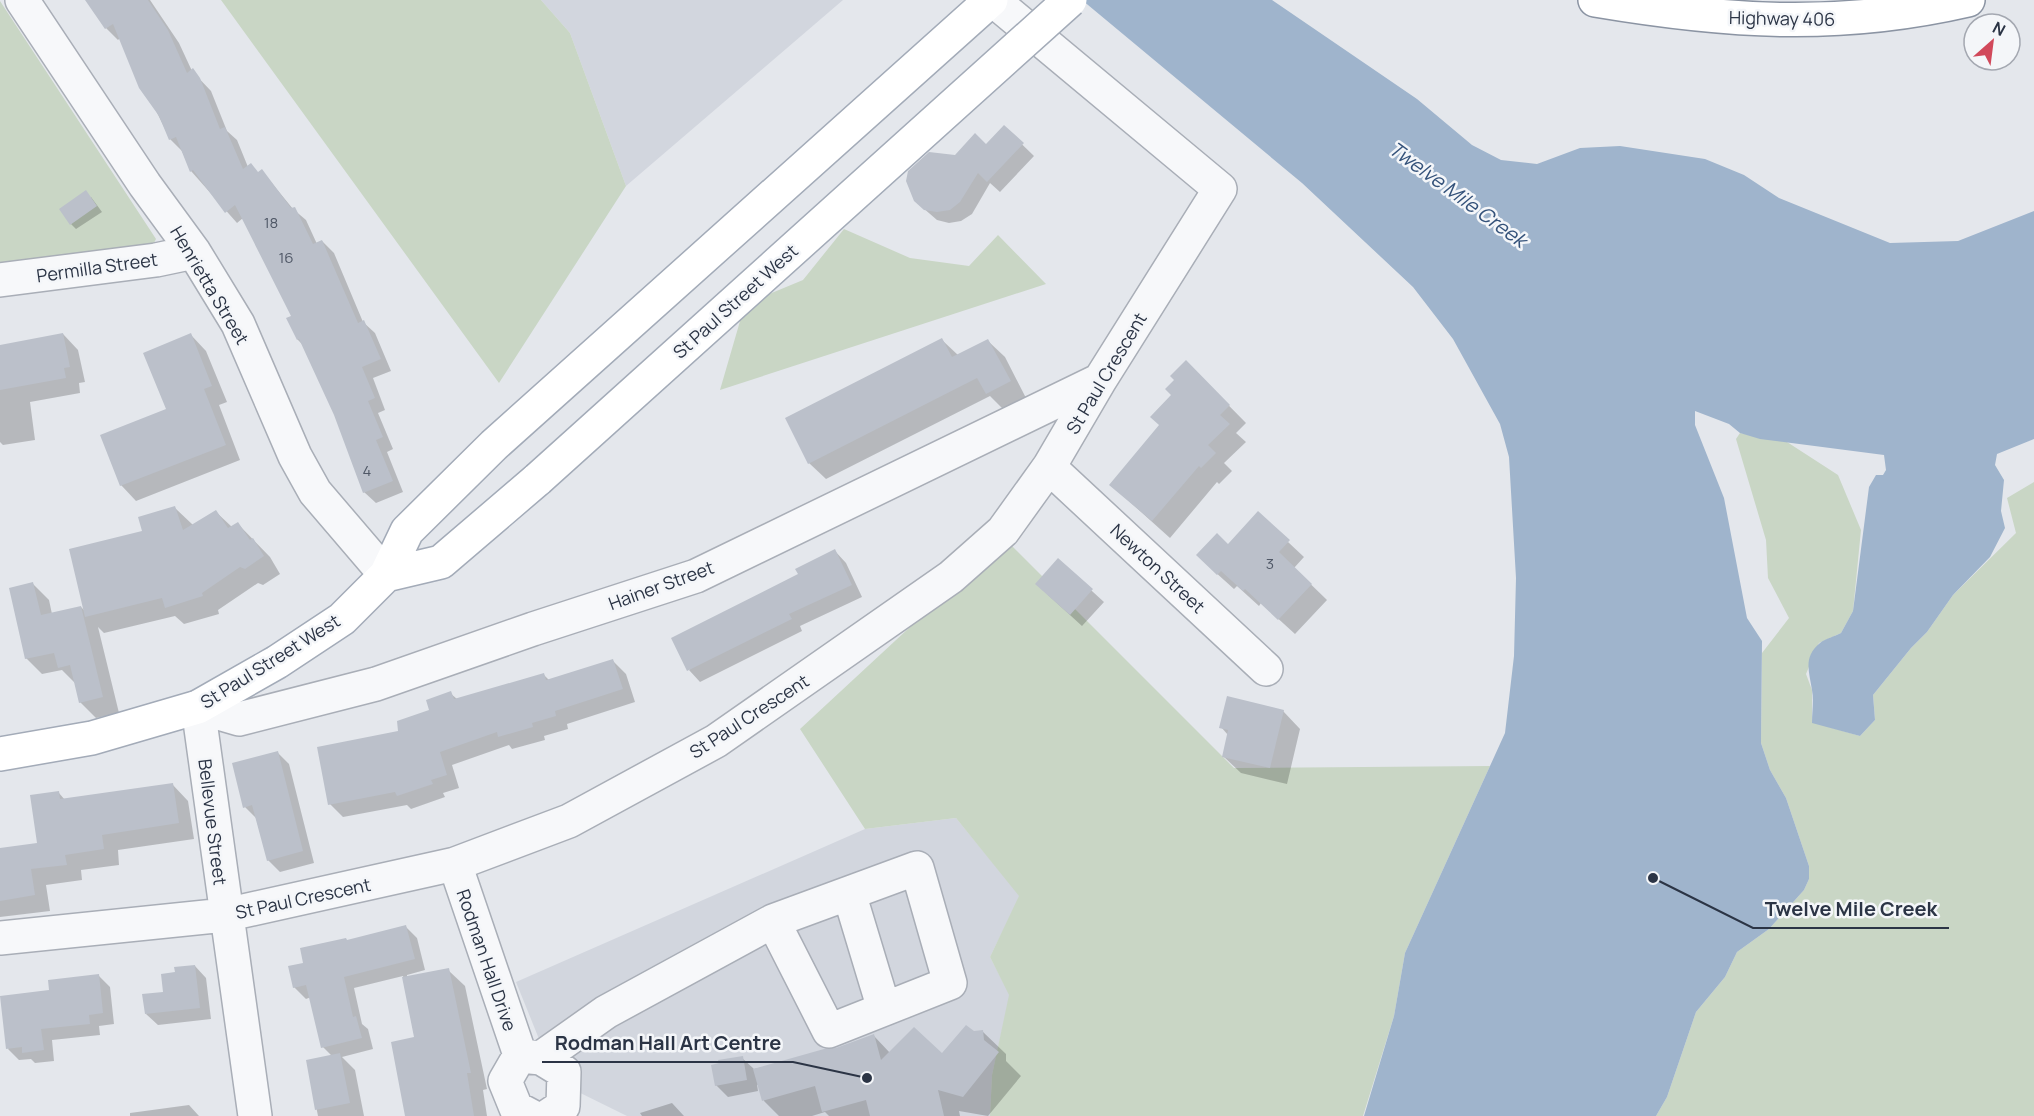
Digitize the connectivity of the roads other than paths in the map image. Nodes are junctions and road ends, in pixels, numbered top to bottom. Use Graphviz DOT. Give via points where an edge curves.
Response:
graph roads {
  1 [pos="22,0"];
  2 [pos="992,0"];
  3 [pos="1070,0"];
  4 [pos="1595,0"];
  5 [pos="1968,0"];
  6 [pos="194,252"];
  7 [pos="0,280"];
  8 [pos="1100,380"];
  9 [pos="1049,467"];
  10 [pos="386,575"];
  11 [pos="1266,669"];
  12 [pos="198,707"];
  13 [pos="0,754"];
  14 [pos="455,864"];
  15 [pos="849,893"];
  16 [pos="225,915"];
  17 [pos="773,921"];
  18 [pos="0,938"];
  19 [pos="884,1010"];
  20 [pos="530,1057"];
  21 [pos="255,1116"];
  22 [pos="531,1116"];
  23 [pos="548,1116"];
  1 -- 6 [label="street, Henrietta Street"];
  2 -- 8 [label="street, St Paul Crescent" via="1220,189"];
  2 -- 10 [label="main road, St Paul Street West" via="494,445 407,531"];
  3 -- 10 [label="main road, St Paul Street West, bridge" via="441,562"];
  4 -- 5 [label="main road, Highway 406" via="1732,19 1830,21 1919,11"];
  6 -- 7 [label="street, Permilla Street"];
  6 -- 10 [label="street, Henrietta Street" via="237,324 315,492"];
  8 -- 9 [label="street, St Paul Crescent"];
  8 -- 12 [label="street, Hainer Street" via="696,576 376,684 239,719"];
  9 -- 11 [label="street, Newton Street"];
  9 -- 14 [label="street, St Paul Crescent" via="1003,531 951,577 716,741 569,820"];
  10 -- 12 [label="main road, St Paul Street West" via="342,620"];
  12 -- 13 [label="main road, St Paul Street West" via="92,738"];
  12 -- 16 [label="street, Bellevue Street"];
  14 -- 16 [label="street, St Paul Crescent"];
  14 -- 20 [label="street, Rodman Hall Drive"];
  15 -- 17 [label="street"];
  15 -- 19 [label="street"];
  15 -- 19 [label="street" via="917,868 950,984"];
  16 -- 18 [label="street, St Paul Crescent"];
  16 -- 21 [label="street, Bellevue Street"];
  17 -- 19 [label="street" via="829,1031"];
  17 -- 20 [label="street"];
  20 -- 22 [label="street, Rodman Hall Drive" via="505,1081 516,1108"];
  20 -- 23 [label="street" via="564,1072 563,1106"];
}
